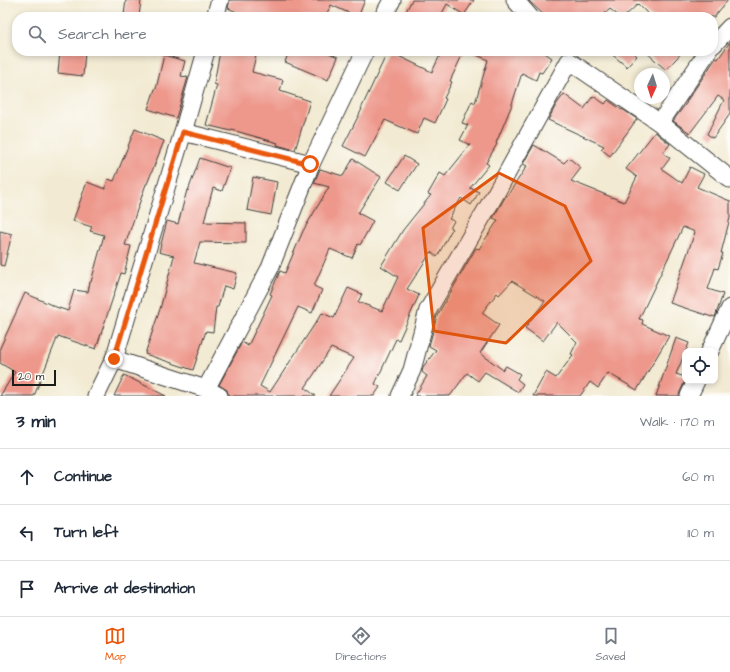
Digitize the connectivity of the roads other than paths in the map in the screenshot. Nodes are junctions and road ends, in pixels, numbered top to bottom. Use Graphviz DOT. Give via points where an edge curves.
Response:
graph roads {
  1 [pos="220,0"];
  2 [pos="392,0"];
  3 [pos="515,0"];
  4 [pos="216,12"];
  5 [pos="386,12"];
  6 [pos="526,12"];
  7 [pos="730,27"];
  8 [pos="718,40"];
  9 [pos="205,56"];
  10 [pos="363,56"];
  11 [pos="564,56"];
  12 [pos="705,56"];
  13 [pos="660,123"];
  14 [pos="183,132"];
  15 [pos="310,164"];
  16 [pos="730,179"];
  17 [pos="730,308"];
  18 [pos="711,348"];
  19 [pos="114,359"];
  20 [pos="695,384"];
  21 [pos="213,392"];
  22 [pos="96,396"];
  23 [pos="400,396"];
  24 [pos="689,396"];
  1 -- 4 [label="street"];
  2 -- 5 [label="street"];
  3 -- 6 [label="street"];
  7 -- 8 [label="street"];
  9 -- 14 [label="street"];
  10 -- 15 [label="street"];
  11 -- 13 [label="street"];
  11 -- 23 [label="street" via="496,193 428,310 412,370"];
  12 -- 13 [label="street"];
  13 -- 16 [label="street"];
  14 -- 15 [label="street"];
  14 -- 19 [label="street"];
  15 -- 21 [label="street" via="270,268"];
  17 -- 18 [label="street"];
  19 -- 21 [label="street"];
  19 -- 22 [label="street"];
  20 -- 24 [label="street"];
}
